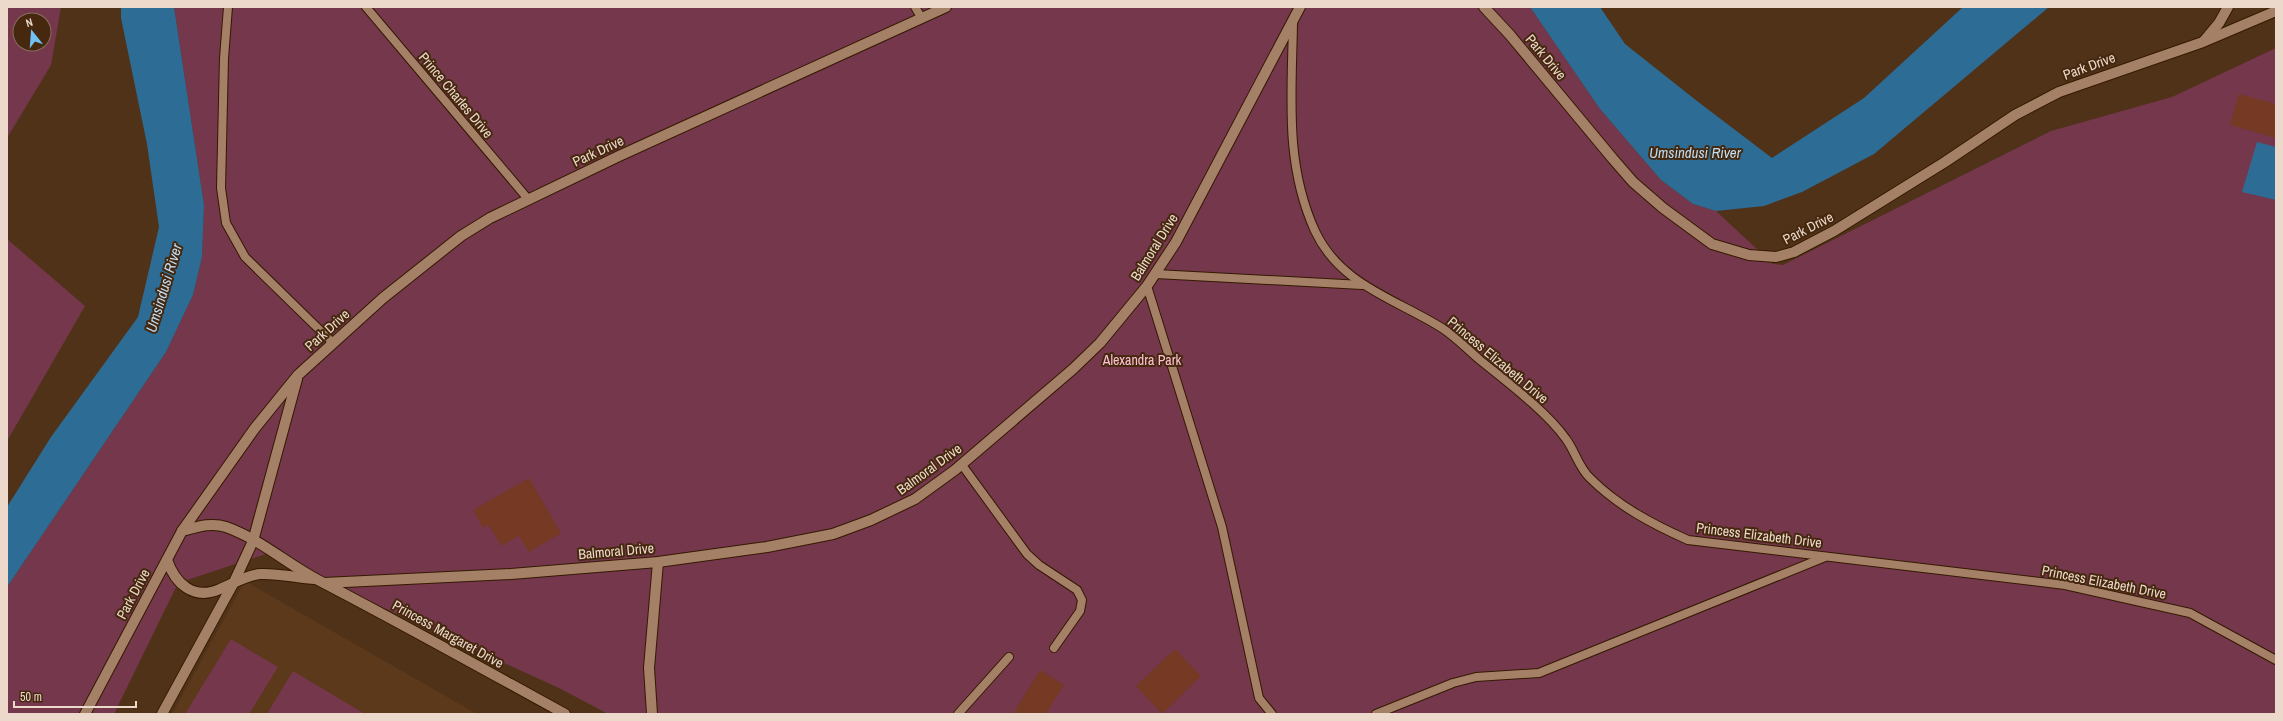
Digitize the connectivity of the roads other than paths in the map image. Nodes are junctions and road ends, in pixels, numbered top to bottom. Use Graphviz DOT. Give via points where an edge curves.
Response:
graph roads {
  1 [pos="228,7"];
  2 [pos="366,7"];
  3 [pos="915,7"];
  4 [pos="946,7"];
  5 [pos="1300,7"];
  6 [pos="1484,7"];
  7 [pos="2228,7"];
  8 [pos="2276,11"];
  9 [pos="921,17"];
  10 [pos="1293,21"];
  11 [pos="2202,42"];
  12 [pos="528,199"];
  13 [pos="1156,274"];
  14 [pos="1362,285"];
  15 [pos="1147,286"];
  16 [pos="333,343"];
  17 [pos="298,375"];
  18 [pos="962,465"];
  19 [pos="182,531"];
  20 [pos="253,541"];
  21 [pos="1826,556"];
  22 [pos="167,560"];
  23 [pos="658,562"];
  24 [pos="321,581"];
  25 [pos="234,582"];
  26 [pos="1054,648"];
  27 [pos="1009,657"];
  28 [pos="2276,660"];
  29 [pos="85,714"];
  30 [pos="162,714"];
  31 [pos="565,714"];
  32 [pos="652,714"];
  33 [pos="958,714"];
  34 [pos="1272,714"];
  35 [pos="1376,714"];
  1 -- 16 [label="lane" via="224,58 221,188 226,223 245,257"];
  2 -- 12 [label="lane, Prince Charles Drive"];
  3 -- 9 [label="lane"];
  4 -- 9 [label="street, Park Drive"];
  5 -- 10 [label="street, Balmoral Drive"];
  6 -- 11 [label="street, Park Drive" via="1612,159 1633,182 1663,208 1712,244 1749,255 1776,257 1794,252 1834,231 2015,115 2059,92"];
  7 -- 11 [label="street"];
  8 -- 11 [label="street, Park Drive"];
  9 -- 12 [label="street, Park Drive"];
  10 -- 13 [label="street, Balmoral Drive" via="1176,242"];
  10 -- 14 [label="lane, Princess Elizabeth Drive" via="1292,147 1296,174 1316,233 1333,258"];
  12 -- 16 [label="street, Park Drive" via="461,236"];
  13 -- 14 [label="lane"];
  13 -- 15 [label="street, Balmoral Drive"];
  14 -- 21 [label="lane, Princess Elizabeth Drive" via="1442,328 1552,423 1567,439 1588,477 1651,524 1688,540"];
  15 -- 18 [label="street, Balmoral Drive" via="1100,343"];
  15 -- 34 [label="lane" via="1222,527 1259,698"];
  16 -- 17 [label="street, Park Drive"];
  17 -- 19 [label="street, Park Drive" via="255,428"];
  17 -- 20 [label="street"];
  18 -- 23 [label="street, Balmoral Drive" via="915,499 871,520 833,534 767,547"];
  18 -- 26 [label="lane" via="1027,554 1077,590 1082,600 1080,611"];
  19 -- 20 [label="street" via="216,525 231,529"];
  19 -- 22 [label="street, Park Drive"];
  20 -- 24 [label="street, Princess Margaret Drive"];
  20 -- 25 [label="street"];
  21 -- 28 [label="lane, Princess Elizabeth Drive" via="2065,585 2190,613"];
  21 -- 35 [label="lane" via="1539,673 1476,677 1453,683"];
  22 -- 25 [label="street" via="172,574 192,591 218,590"];
  22 -- 29 [label="street, Park Drive"];
  23 -- 24 [label="street, Balmoral Drive" via="511,574"];
  23 -- 32 [label="street" via="650,661"];
  24 -- 25 [label="street, Princess Margaret Drive" via="260,574"];
  24 -- 31 [label="street, Princess Margaret Drive"];
  25 -- 30 [label="street"];
  27 -- 33 [label="lane"];
}
